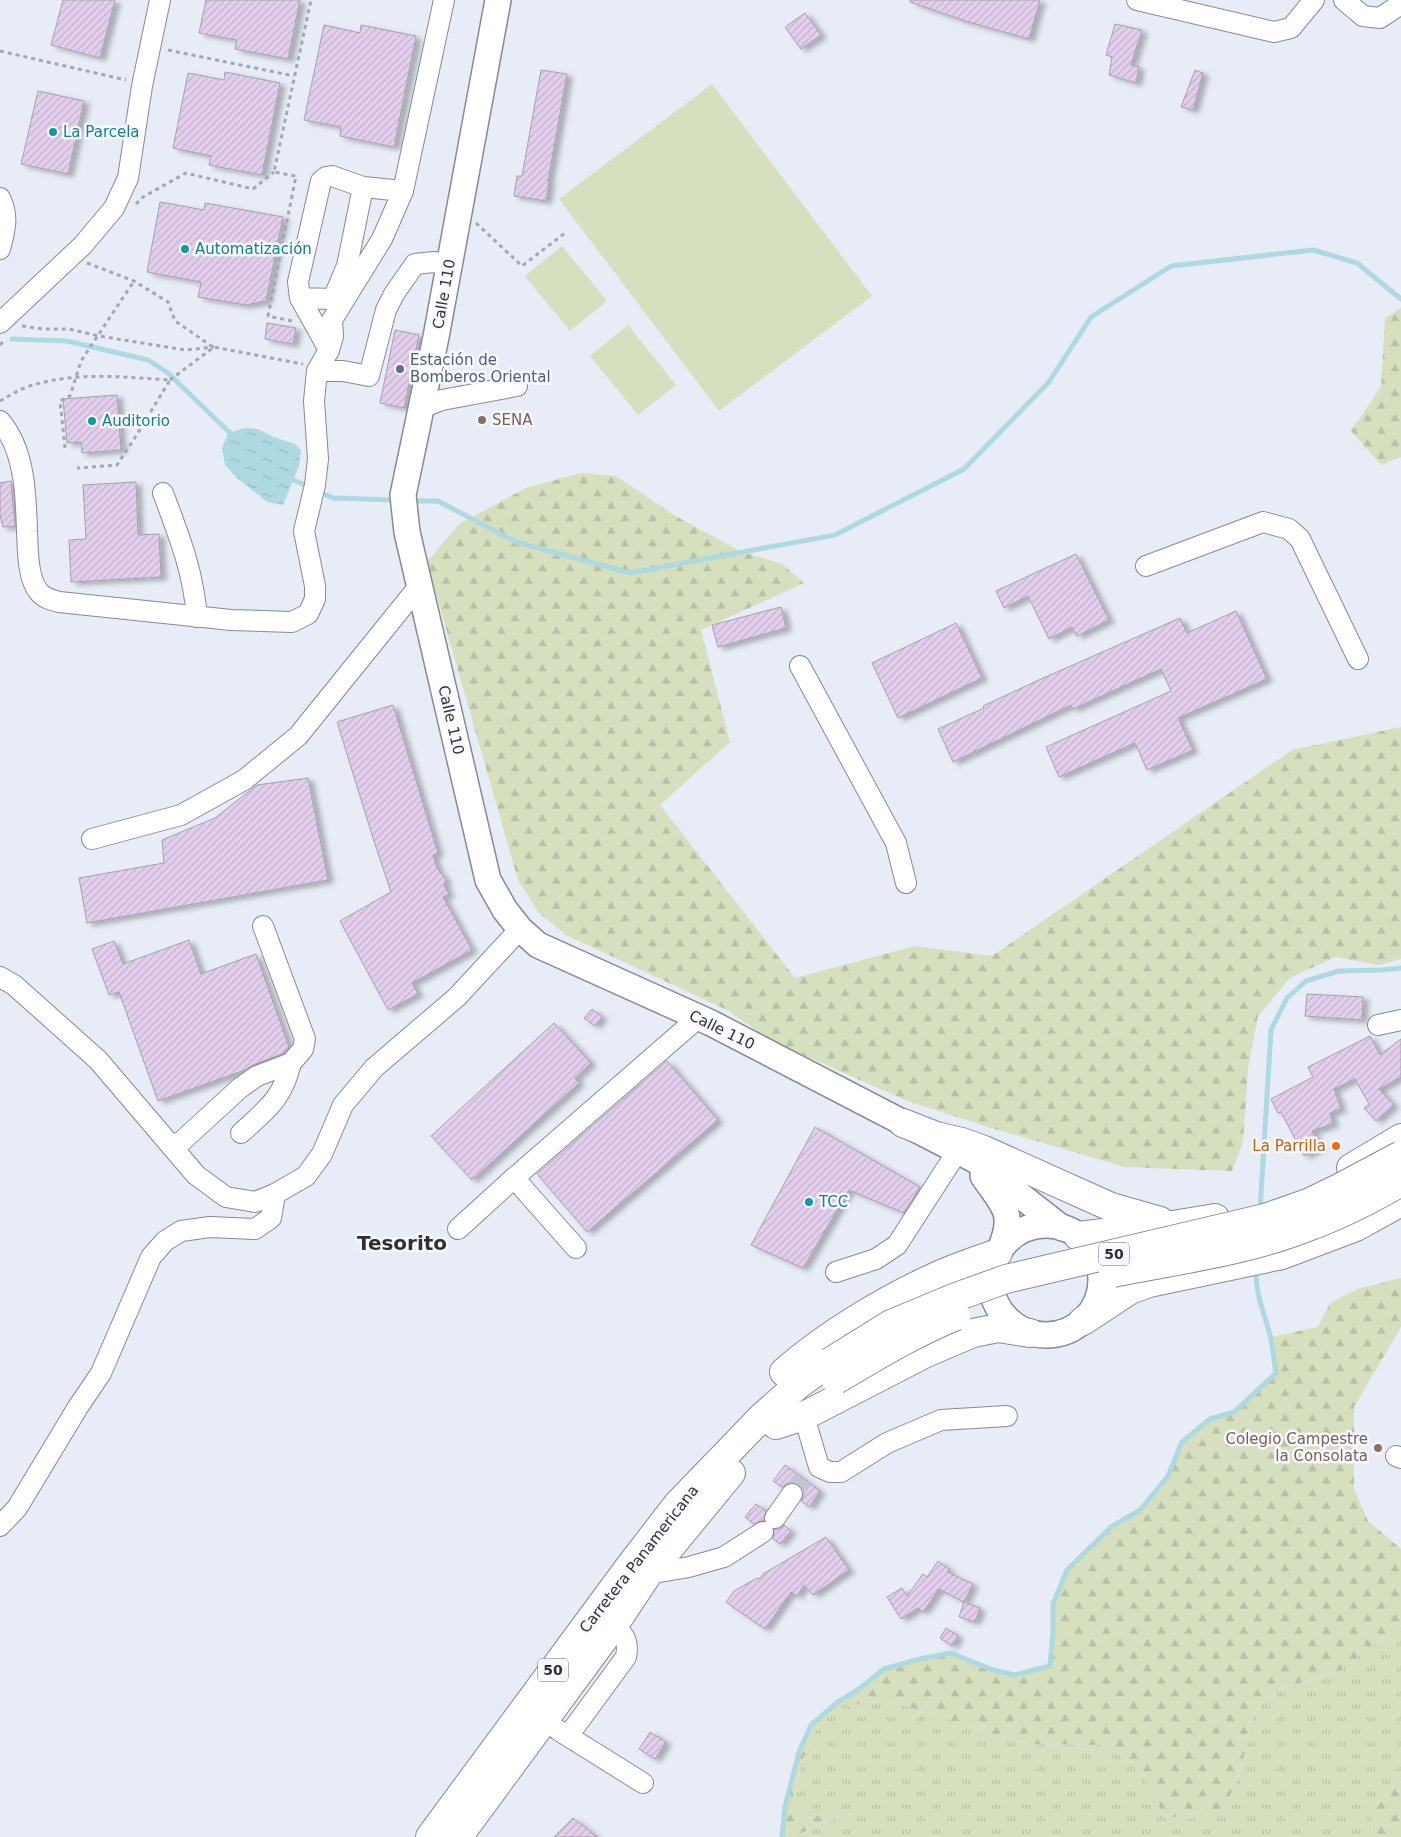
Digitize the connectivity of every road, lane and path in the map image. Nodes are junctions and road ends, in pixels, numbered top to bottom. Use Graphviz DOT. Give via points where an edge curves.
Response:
graph roads {
  1 [pos="160,0"];
  2 [pos="311,0"];
  3 [pos="444,0"];
  4 [pos="498,0"];
  5 [pos="1137,0"];
  6 [pos="1314,0"];
  7 [pos="1346,1"];
  8 [pos="1401,4"];
  9 [pos="168,50"];
  10 [pos="0,51"];
  11 [pos="294,76"];
  12 [pos="142,83"];
  13 [pos="274,172"];
  14 [pos="363,187"];
  15 [pos="403,191"];
  16 [pos="0,198"];
  17 [pos="130,211"];
  18 [pos="470,219"];
  19 [pos="565,233"];
  20 [pos="0,249"];
  21 [pos="90,255"];
  22 [pos="450,266"];
  23 [pos="134,281"];
  24 [pos="300,298"];
  25 [pos="333,299"];
  26 [pos="24,319"];
  27 [pos="332,320"];
  28 [pos="294,321"];
  29 [pos="3,331"];
  30 [pos="99,336"];
  31 [pos="0,345"];
  32 [pos="214,347"];
  33 [pos="329,350"];
  34 [pos="317,371"];
  35 [pos="75,377"];
  36 [pos="170,380"];
  37 [pos="517,386"];
  38 [pos="0,401"];
  39 [pos="421,408"];
  40 [pos="0,421"];
  41 [pos="8,445"];
  42 [pos="65,448"];
  43 [pos="77,468"];
  44 [pos="163,493"];
  45 [pos="1146,566"];
  46 [pos="420,585"];
  47 [pos="197,617"];
  48 [pos="1358,659"];
  49 [pos="800,666"];
  50 [pos="92,839"];
  51 [pos="906,883"];
  52 [pos="263,926"];
  53 [pos="520,929"];
  54 [pos="0,977"];
  55 [pos="698,1018"];
  56 [pos="1401,1020"];
  57 [pos="1378,1025"];
  58 [pos="291,1063"];
  59 [pos="903,1123"];
  60 [pos="241,1133"];
  61 [pos="1401,1138"];
  62 [pos="172,1146"];
  63 [pos="1401,1155"];
  64 [pos="966,1156"];
  65 [pos="514,1178"];
  66 [pos="1401,1182"];
  67 [pos="275,1194"];
  68 [pos="1401,1202"];
  69 [pos="1401,1218"];
  70 [pos="1173,1225"];
  71 [pos="1356,1227"];
  72 [pos="458,1230"];
  73 [pos="1070,1232"];
  74 [pos="576,1248"];
  75 [pos="999,1252"];
  76 [pos="836,1272"];
  77 [pos="1083,1321"];
  78 [pos="1030,1333"];
  79 [pos="833,1371"];
  80 [pos="804,1416"];
  81 [pos="1007,1416"];
  82 [pos="776,1425"];
  83 [pos="710,1470"];
  84 [pos="792,1494"];
  85 [pos="0,1526"];
  86 [pos="648,1574"];
  87 [pos="614,1625"];
  88 [pos="543,1722"];
  89 [pos="568,1736"];
  90 [pos="643,1782"];
  91 [pos="430,1837"];
  92 [pos="459,1837"];
  1 -- 12 [label="street"];
  2 -- 11 [label="path"];
  3 -- 15 [label="street"];
  4 -- 22 [label="main road, Calle 110"];
  5 -- 6 [label="street" via="1274,32 1291,28"];
  7 -- 8 [label="street" via="1362,16 1380,18"];
  9 -- 11 [label="path"];
  10 -- 12 [label="path"];
  11 -- 13 [label="path"];
  12 -- 29 [label="street" via="128,178 114,208"];
  13 -- 17 [label="path" via="253,189 186,173 143,197"];
  13 -- 28 [label="path" via="296,176 268,316"];
  14 -- 15 [label="street"];
  14 -- 24 [label="street" via="332,176 321,181 298,282"];
  14 -- 25 [label="street" via="347,266"];
  15 -- 27 [label="street" via="382,239"];
  16 -- 20 [label="street" via="6,224"];
  18 -- 19 [label="path" via="522,266"];
  21 -- 23 [label="path" via="84,262"];
  22 -- 34 [label="street" via="434,262 415,264 386,310 369,376"];
  22 -- 39 [label="main road, Calle 110"];
  23 -- 30 [label="path"];
  23 -- 32 [label="path" via="168,302 176,321"];
  24 -- 25 [label="street"];
  24 -- 33 [label="street"];
  25 -- 27 [label="street"];
  26 -- 30 [label="path" via="17,325 69,328"];
  27 -- 33 [label="street" via="333,336"];
  29 -- 31 [label="path"];
  30 -- 32 [label="path" via="185,350"];
  30 -- 35 [label="path" via="81,361"];
  32 -- 34 [label="path" via="307,365"];
  32 -- 36 [label="path"];
  33 -- 34 [label="street"];
  34 -- 47 [label="street" via="314,401 318,459 304,531 315,586 315,599 308,614 292,622"];
  35 -- 36 [label="path"];
  35 -- 38 [label="path" via="26,387"];
  35 -- 42 [label="path" via="70,396 60,401"];
  36 -- 43 [label="path" via="117,465"];
  37 -- 39 [label="street" via="442,400"];
  39 -- 46 [label="main road, Calle 110" via="403,495"];
  40 -- 41 [label="street"];
  41 -- 47 [label="street" via="21,466 27,507 28,555 37,590 59,602"];
  44 -- 47 [label="street" via="188,563"];
  45 -- 48 [label="street" via="1263,522 1289,529 1300,539"];
  46 -- 50 [label="street" via="298,736 244,780 181,815"];
  46 -- 53 [label="main road, Calle 110" via="488,880"];
  49 -- 51 [label="street" via="896,843"];
  52 -- 58 [label="street" via="305,1039 303,1049"];
  53 -- 55 [label="main road, Calle 110" via="538,945"];
  53 -- 67 [label="street" via="457,997 374,1068 343,1106 322,1154 306,1176"];
  54 -- 62 [label="street" via="14,985 98,1060"];
  55 -- 59 [label="main road, Calle 110"];
  55 -- 65 [label="street"];
  56 -- 57 [label="street"];
  58 -- 60 [label="street" via="287,1079 274,1102"];
  58 -- 62 [label="street" via="257,1076 181,1142"];
  59 -- 64 [label="main road, Calle 110"];
  59 -- 70 [label="highway" via="984,1150 1111,1207"];
  61 -- 70 [label="highway" via="1336,1178 1292,1197 1264,1207"];
  62 -- 67 [label="street" via="196,1175 226,1197 254,1202"];
  63 -- 79 [label="highway, Carretera Panamericana / 50, bridge" via="1308,1203 1265,1218 1006,1279 956,1297 891,1324"];
  64 -- 73 [label="main road, Calle 110"];
  64 -- 75 [label="main road" via="1001,1200 1007,1213 1006,1236"];
  64 -- 76 [label="street" via="897,1246 876,1258"];
  65 -- 72 [label="street"];
  65 -- 74 [label="street"];
  66 -- 79 [label="highway, Carretera Panamericana / 50, bridge" via="1352,1209 1275,1238 1218,1253 1073,1281 980,1307"];
  67 -- 85 [label="street" via="271,1218 255,1229 210,1227 181,1230 165,1241 151,1257 101,1373 17,1508"];
  68 -- 71 [label="highway"];
  69 -- 71 [label="street"];
  70 -- 73 [label="highway"];
  71 -- 77 [label="highway" via="1282,1255 1149,1283 1130,1290"];
  73 -- 75 [label="main road" via="1045,1226 1028,1229 1017,1234"];
  73 -- 77 [label="main road" via="1090,1247 1098,1262 1101,1278 1100,1294"];
  75 -- 78 [label="main road" via="993,1266 992,1294 1012,1323"];
  75 -- 83 [label="highway" via="936,1276 878,1307 787,1369 736,1420"];
  77 -- 78 [label="main road" via="1058,1334"];
  78 -- 80 [label="highway" via="998,1328 973,1333 926,1353"];
  79 -- 82 [label="highway, Carretera Panamericana / 50"];
  79 -- 83 [label="highway, Carretera Panamericana / 50" via="799,1384"];
  80 -- 81 [label="street" via="819,1467 830,1472 841,1472 887,1443 940,1420"];
  80 -- 82 [label="highway"];
  82 -- 86 [label="highway, Carretera Panamericana / 50" via="727,1476"];
  83 -- 91 [label="highway, Carretera Panamericana / 50" via="677,1505 630,1566"];
  84 -- 86 [label="street" via="769,1525 724,1557"];
  86 -- 87 [label="highway, Carretera Panamericana / 50"];
  87 -- 88 [label="highway, Carretera Panamericana / 50"];
  87 -- 89 [label="street" via="628,1646 626,1657"];
  88 -- 89 [label="street"];
  88 -- 92 [label="highway, Carretera Panamericana / 50"];
  89 -- 90 [label="street"];
}
